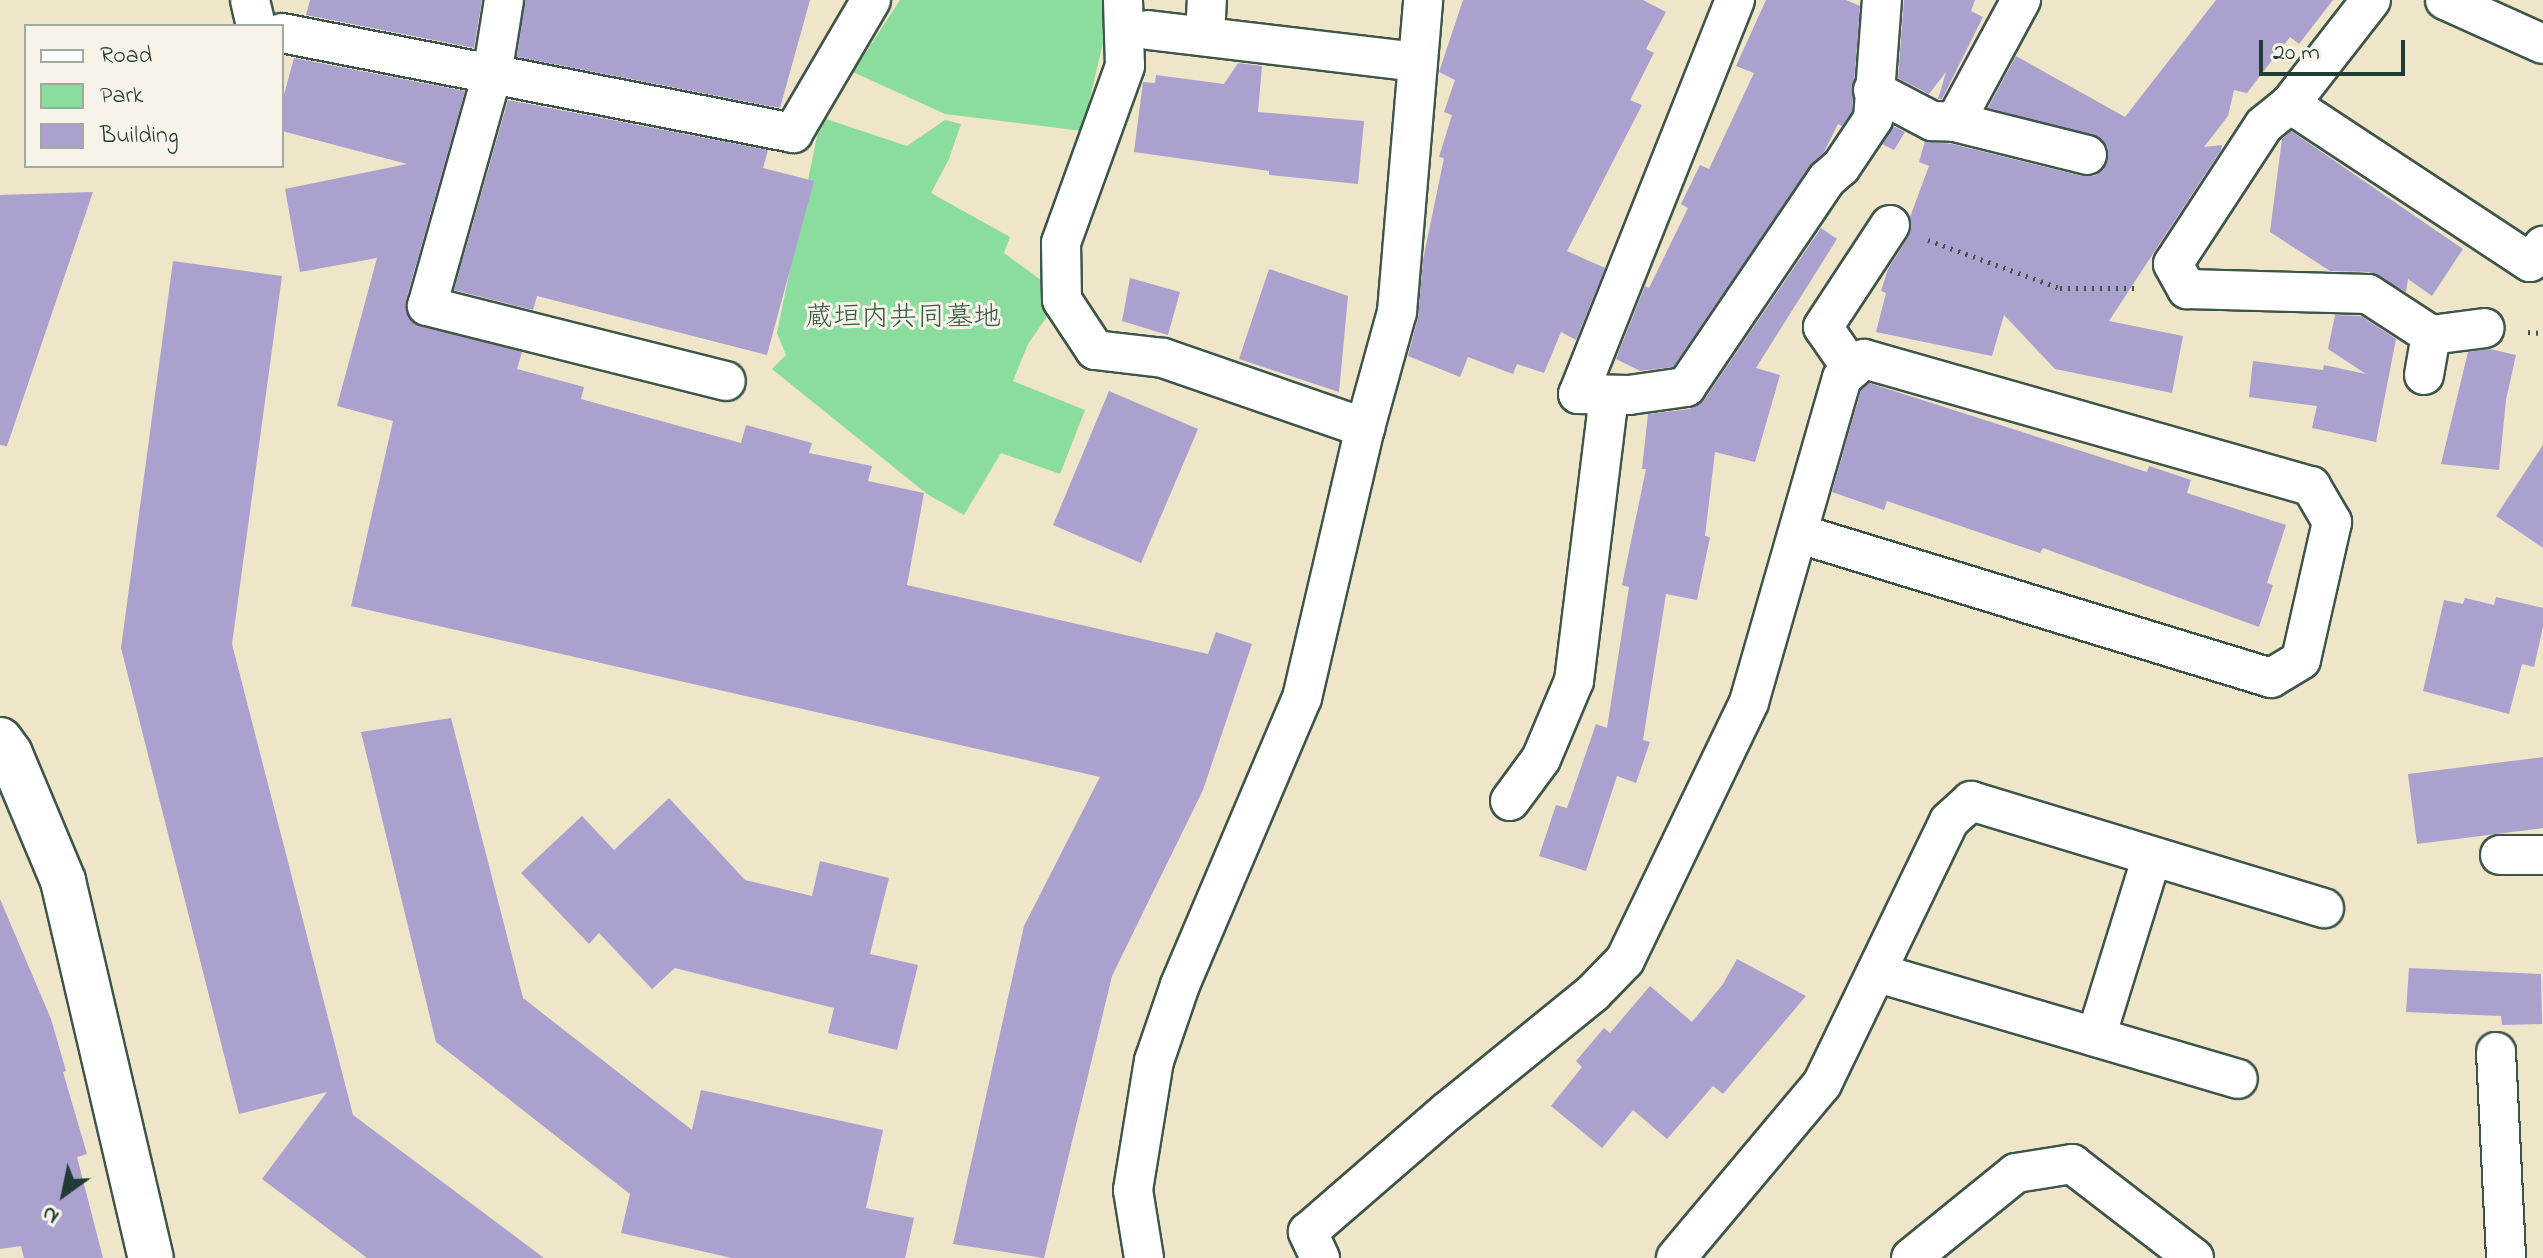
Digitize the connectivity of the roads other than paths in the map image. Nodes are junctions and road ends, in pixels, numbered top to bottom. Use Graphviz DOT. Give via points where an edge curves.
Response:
graph roads {
  1 [pos="250,0"];
  2 [pos="504,0"];
  3 [pos="871,0"];
  4 [pos="1123,0"];
  5 [pos="1423,0"];
  6 [pos="1735,0"];
  7 [pos="1882,0"];
  8 [pos="2021,0"];
  9 [pos="2371,0"];
  10 [pos="2445,0"];
  11 [pos="1206,18"];
  12 [pos="256,24"];
  13 [pos="1148,30"];
  14 [pos="284,33"];
  15 [pos="2543,44"];
  16 [pos="1418,62"];
  17 [pos="492,75"];
  18 [pos="1873,90"];
  19 [pos="2290,104"];
  20 [pos="1955,122"];
  21 [pos="2087,155"];
  22 [pos="1890,225"];
  23 [pos="2543,246"];
  24 [pos="2485,328"];
  25 [pos="2431,335"];
  26 [pos="1852,369"];
  27 [pos="2424,375"];
  28 [pos="726,381"];
  29 [pos="1609,395"];
  30 [pos="1365,428"];
  31 [pos="1799,534"];
  32 [pos="0,740"];
  33 [pos="1510,801"];
  34 [pos="2500,855"];
  35 [pos="2543,855"];
  36 [pos="2152,856"];
  37 [pos="2324,908"];
  38 [pos="1878,973"];
  39 [pos="2096,1037"];
  40 [pos="2496,1052"];
  41 [pos="2238,1079"];
  42 [pos="1679,1257"];
  43 [pos="151,1258"];
  44 [pos="1144,1258"];
  45 [pos="1320,1258"];
  46 [pos="1911,1258"];
  47 [pos="2194,1258"];
  48 [pos="2506,1258"];
  1 -- 12 [label="street"];
  2 -- 17 [label="street"];
  3 -- 17 [label="street" via="793,133"];
  4 -- 30 [label="street" via="1125,66 1061,243 1062,300 1095,350 1163,358"];
  5 -- 16 [label="street"];
  6 -- 29 [label="street" via="1578,394"];
  7 -- 18 [label="street"];
  8 -- 20 [label="street"];
  9 -- 19 [label="street"];
  10 -- 15 [label="street"];
  11 -- 13 [label="street"];
  11 -- 16 [label="street"];
  14 -- 17 [label="street"];
  16 -- 30 [label="street" via="1397,312"];
  17 -- 28 [label="street" via="427,306"];
  18 -- 20 [label="street" via="1932,121"];
  18 -- 29 [label="street" via="1873,119 1686,387"];
  19 -- 23 [label="street" via="2530,262"];
  19 -- 25 [label="street" via="2264,125 2173,264 2187,289 2368,294"];
  20 -- 21 [label="street"];
  22 -- 26 [label="street" via="1823,327"];
  24 -- 25 [label="street"];
  25 -- 27 [label="street"];
  26 -- 31 [label="street" via="1842,378"];
  26 -- 31 [label="street" via="1864,359 2311,486 2332,522 2301,660 2271,678"];
  29 -- 33 [label="street" via="1574,681 1541,759"];
  30 -- 44 [label="street" via="1302,698 1180,985 1154,1061 1133,1190"];
  31 -- 45 [label="street" via="1749,702 1625,960 1593,993 1308,1232"];
  32 -- 43 [label="street" via="63,881"];
  34 -- 35 [label="street"];
  36 -- 37 [label="street"];
  36 -- 38 [label="street" via="1971,801 1949,821"];
  36 -- 39 [label="street"];
  38 -- 39 [label="street"];
  38 -- 42 [label="street" via="1822,1084"];
  39 -- 41 [label="street"];
  40 -- 48 [label="street"];
  46 -- 47 [label="street" via="2016,1173 2072,1164"];
}
